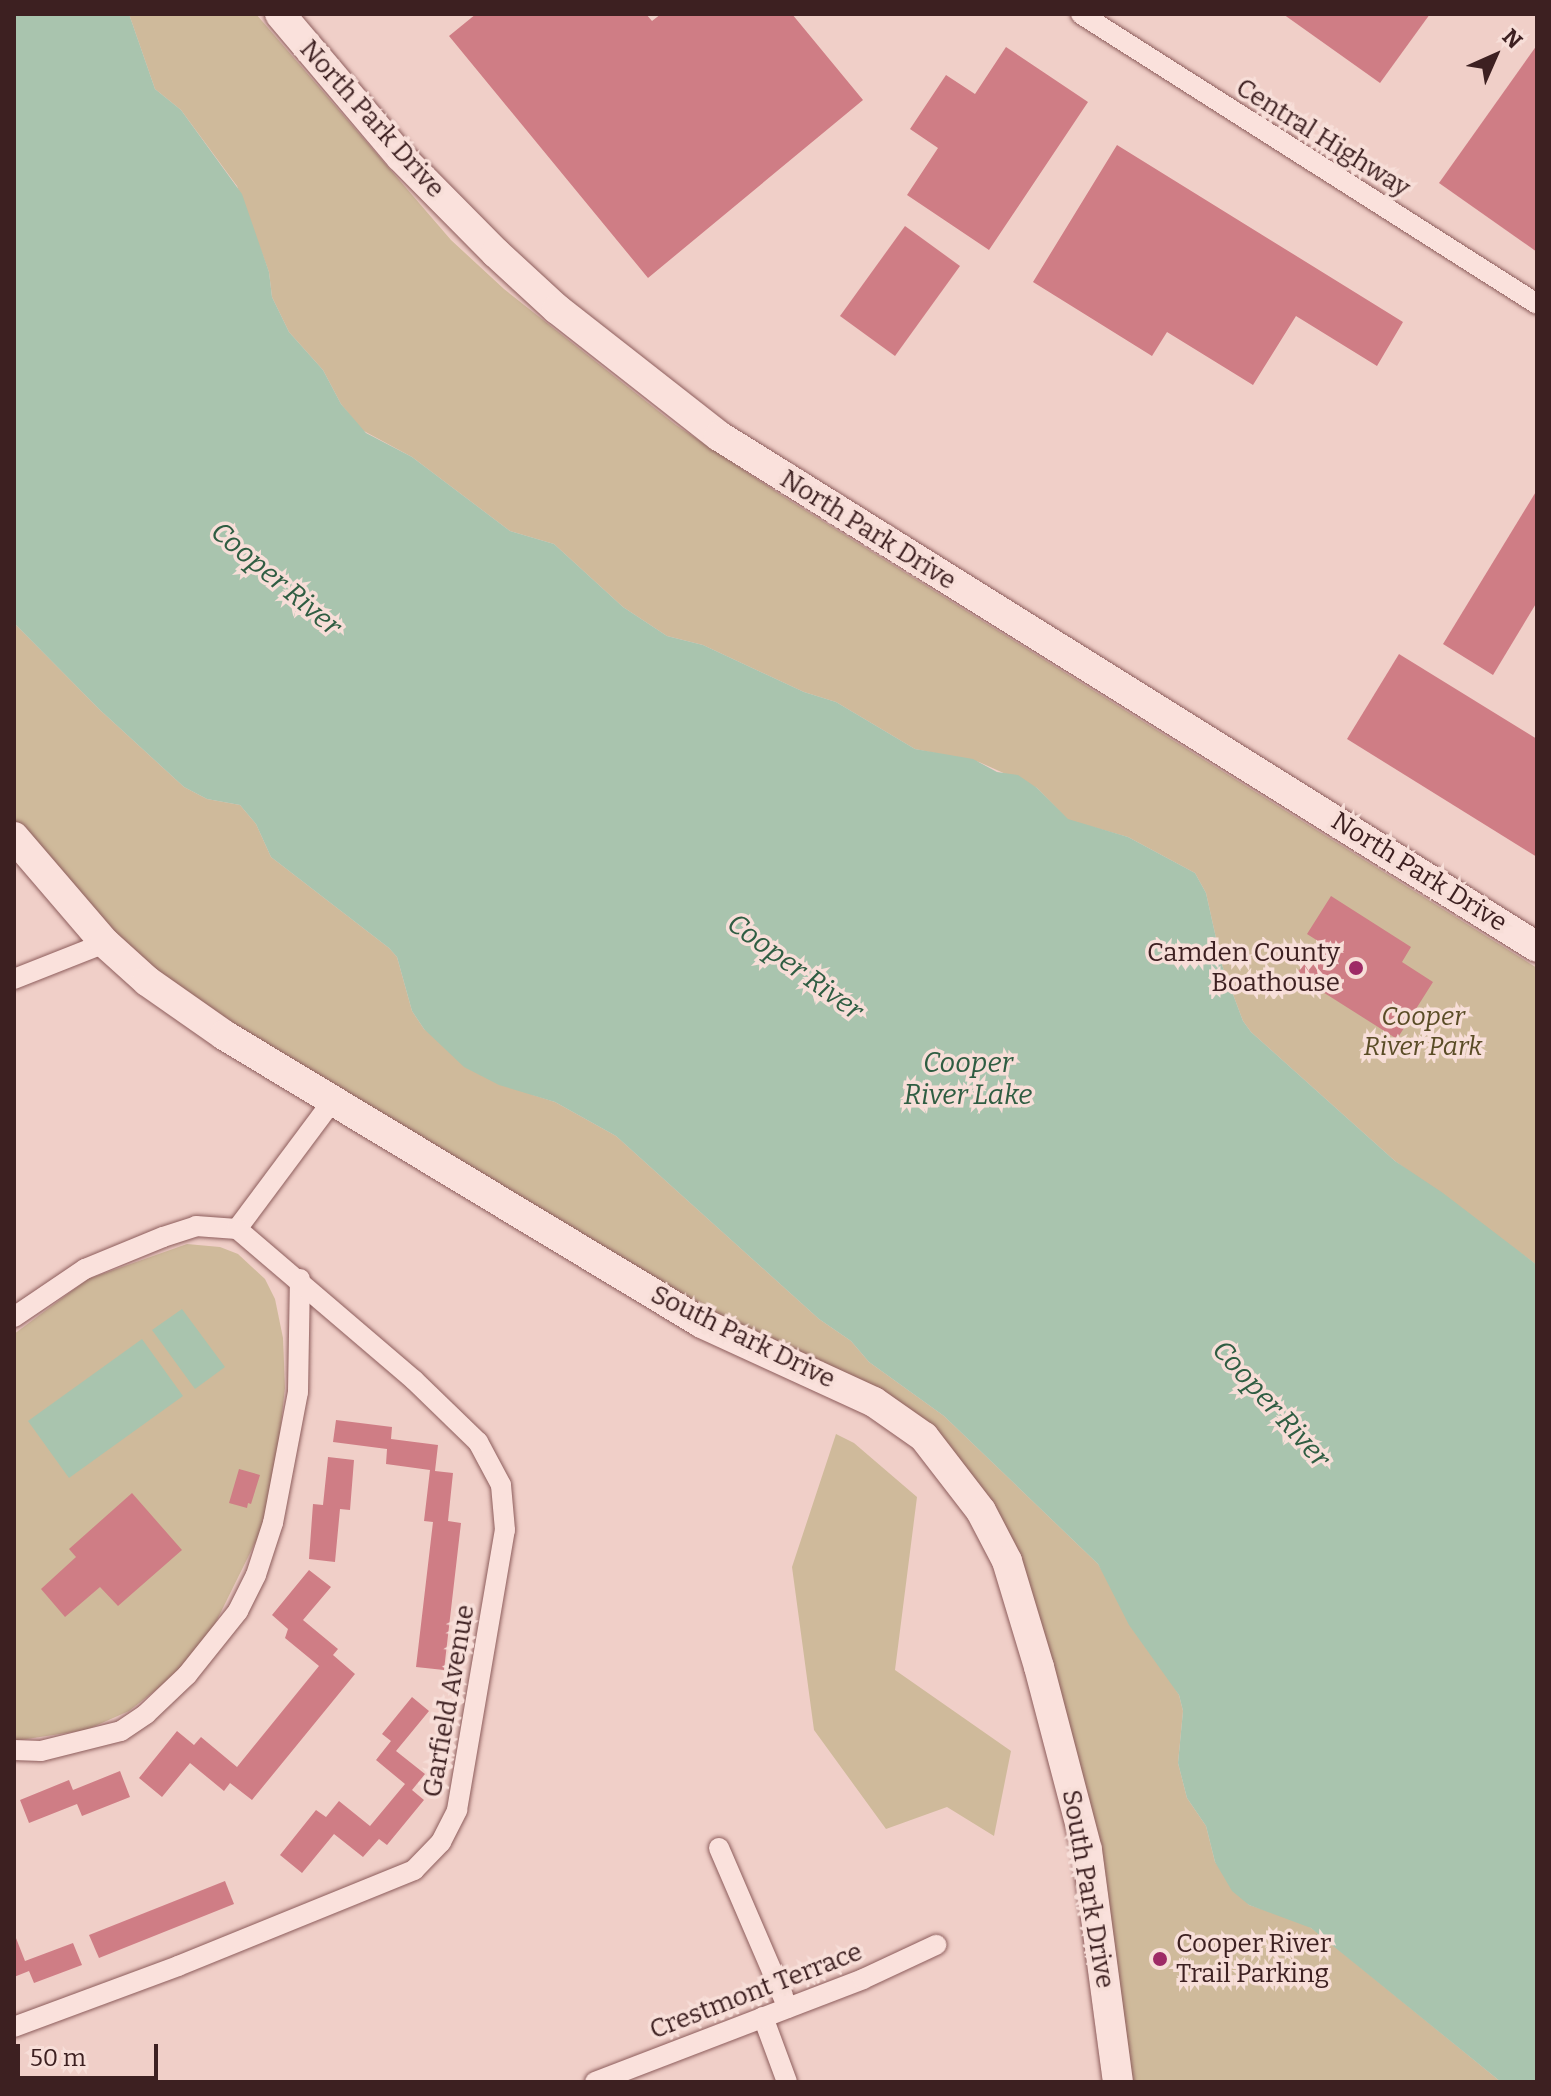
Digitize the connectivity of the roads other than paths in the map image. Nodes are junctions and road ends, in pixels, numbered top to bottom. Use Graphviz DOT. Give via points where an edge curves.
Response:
graph roads {
  1 [pos="280,14"];
  2 [pos="1081,14"];
  3 [pos="1537,304"];
  4 [pos="14,837"];
  5 [pos="105,943"];
  6 [pos="1537,947"];
  7 [pos="14,979"];
  8 [pos="333,1100"];
  9 [pos="237,1229"];
  10 [pos="300,1279"];
  11 [pos="14,1317"];
  12 [pos="14,1750"];
  13 [pos="719,1848"];
  14 [pos="936,1945"];
  15 [pos="788,2008"];
  16 [pos="763,2017"];
  17 [pos="14,2027"];
  18 [pos="595,2082"];
  19 [pos="787,2082"];
  20 [pos="1118,2082"];
  1 -- 6 [label="street, North Park Drive" via="401,157 496,253 557,309 719,436"];
  2 -- 3 [label="street, Central Highway"];
  4 -- 5 [label="street, South Park Drive"];
  5 -- 7 [label="street"];
  5 -- 8 [label="street, South Park Drive" via="147,981 224,1035"];
  8 -- 9 [label="street"];
  8 -- 20 [label="street, South Park Drive" via="702,1323 874,1402 924,1437 951,1469 1007,1561 1043,1682 1087,1850"];
  9 -- 10 [label="street, Garfield Avenue"];
  9 -- 11 [label="street" via="196,1226 163,1237 85,1269"];
  10 -- 12 [label="street" via="298,1392 273,1523 238,1611 187,1675 121,1731 41,1751"];
  10 -- 17 [label="street, Garfield Avenue" via="478,1442 501,1485 505,1530 457,1810 441,1842 414,1870"];
  13 -- 15 [label="street"];
  14 -- 15 [label="street, Crestmont Terrace"];
  15 -- 16 [label="street, Crestmont Terrace"];
  16 -- 18 [label="street, Crestmont Terrace"];
  16 -- 19 [label="street"];
}
